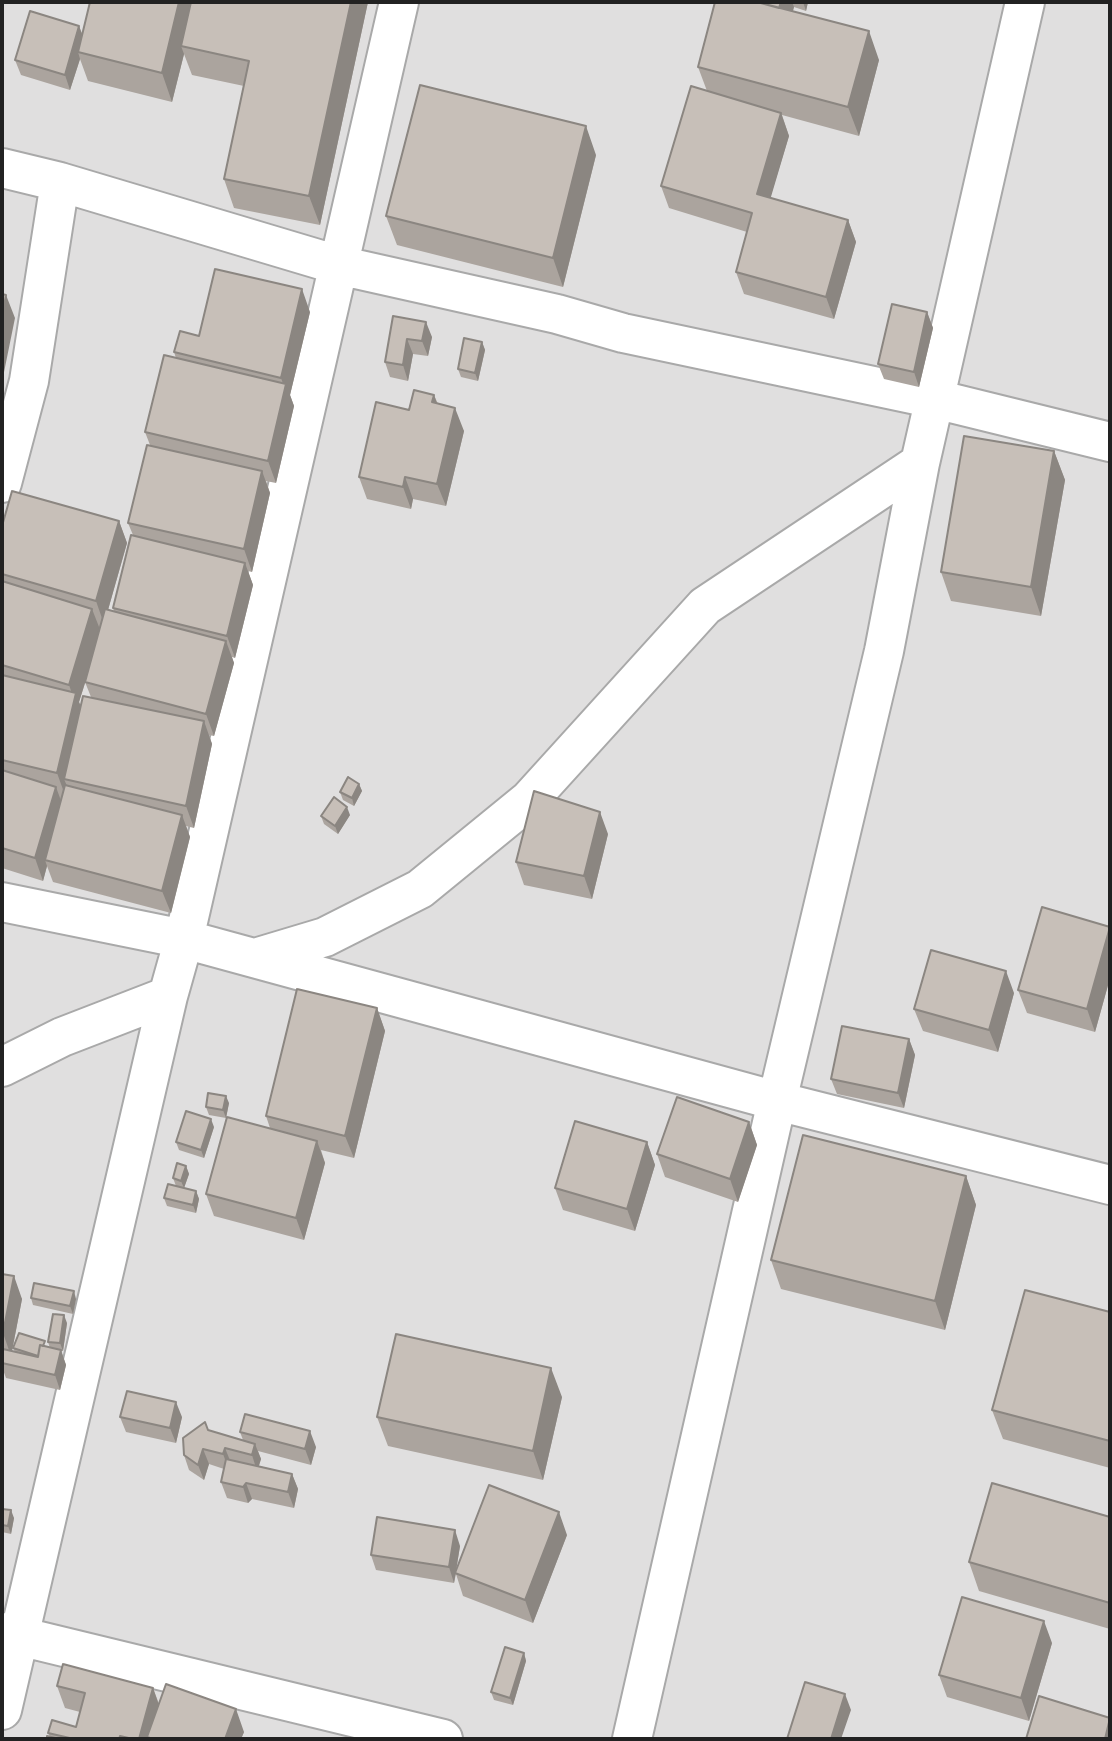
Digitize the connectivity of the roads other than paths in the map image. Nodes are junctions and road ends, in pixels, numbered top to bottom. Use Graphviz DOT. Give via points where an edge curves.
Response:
graph roads {
  1 [pos="399,2"];
  2 [pos="1025,2"];
  3 [pos="2,168"];
  4 [pos="60,182"];
  5 [pos="338,265"];
  6 [pos="935,399"];
  7 [pos="1110,442"];
  8 [pos="920,463"];
  9 [pos="2,483"];
  10 [pos="2,902"];
  11 [pos="184,939"];
  12 [pos="255,958"];
  13 [pos="168,996"];
  14 [pos="2,1067"];
  15 [pos="777,1101"];
  16 [pos="1110,1185"];
  17 [pos="10,1634"];
  18 [pos="2,1710"];
  19 [pos="443,1739"];
  20 [pos="632,1739"];
  1 -- 5 [label="street"];
  2 -- 6 [label="street"];
  3 -- 4 [label="street"];
  4 -- 5 [label="street"];
  4 -- 9 [label="street" via="29,381"];
  5 -- 6 [label="street" via="624,333"];
  5 -- 11 [label="street"];
  6 -- 7 [label="street"];
  6 -- 8 [label="street"];
  8 -- 12 [label="street" via="705,606 528,800 420,889 325,937"];
  8 -- 15 [label="street" via="884,651"];
  10 -- 11 [label="street"];
  11 -- 12 [label="street"];
  11 -- 13 [label="street"];
  12 -- 15 [label="street"];
  13 -- 14 [label="street" via="62,1037"];
  13 -- 17 [label="street"];
  15 -- 16 [label="street"];
  15 -- 20 [label="street"];
  17 -- 18 [label="street"];
  17 -- 19 [label="street"];
}
